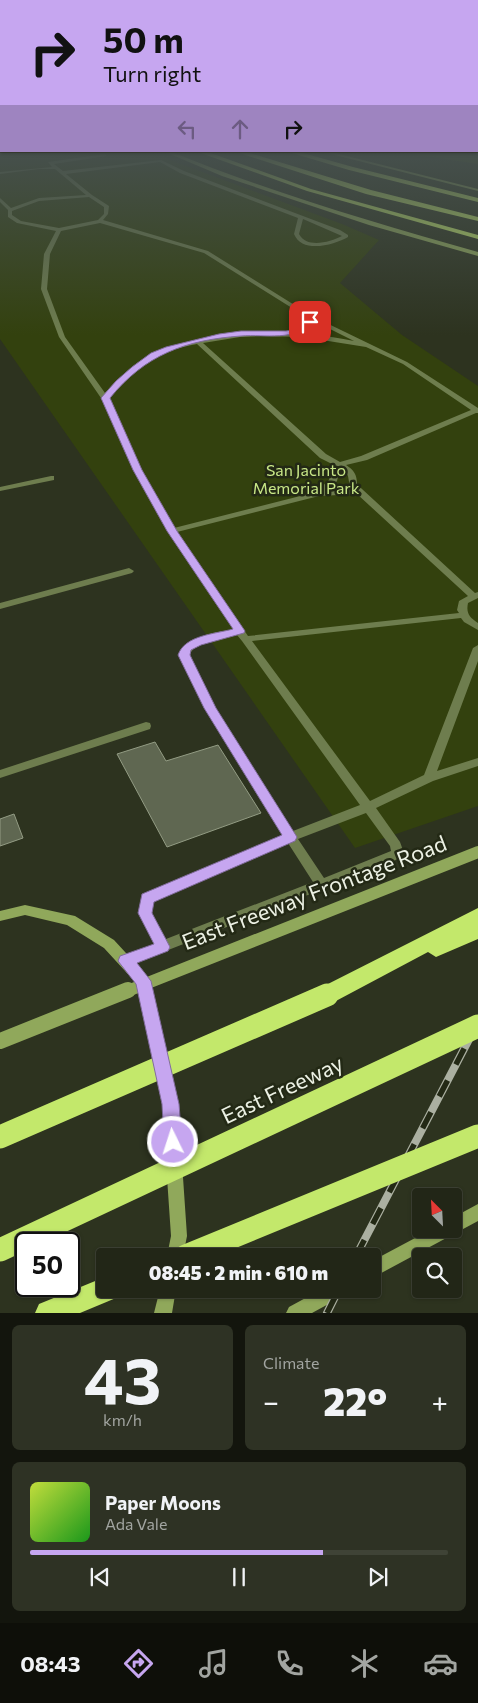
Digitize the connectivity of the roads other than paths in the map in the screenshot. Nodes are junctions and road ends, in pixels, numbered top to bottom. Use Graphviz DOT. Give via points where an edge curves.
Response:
graph roads {
  1 [pos="10,212"];
  2 [pos="106,212"];
  3 [pos="289,212"];
  4 [pos="337,212"];
  5 [pos="386,212"];
  6 [pos="449,212"];
  7 [pos="301,217"];
  8 [pos="478,219"];
  9 [pos="100,221"];
  10 [pos="58,230"];
  11 [pos="478,237"];
  12 [pos="478,254"];
  13 [pos="310,317"];
  14 [pos="286,333"];
  15 [pos="198,342"];
  16 [pos="366,345"];
  17 [pos="106,398"];
  18 [pos="477,411"];
  19 [pos="338,465"];
  20 [pos="51,478"];
  21 [pos="0,489"];
  22 [pos="359,491"];
  23 [pos="318,494"];
  24 [pos="172,531"];
  25 [pos="129,571"];
  26 [pos="476,595"];
  27 [pos="0,606"];
  28 [pos="464,615"];
  29 [pos="478,627"];
  30 [pos="243,635"];
  31 [pos="478,648"];
  32 [pos="146,726"];
  33 [pos="478,762"];
  34 [pos="0,774"];
  35 [pos="428,778"];
  36 [pos="368,808"];
  37 [pos="290,837"];
  38 [pos="478,852"];
  39 [pos="322,885"];
  40 [pos="0,916"];
  41 [pos="478,916"];
  42 [pos="478,930"];
  43 [pos="163,947"];
  44 [pos="125,961"];
  45 [pos="327,995"];
  46 [pos="478,1026"];
  47 [pos="0,1041"];
  48 [pos="478,1136"];
  49 [pos="0,1137"];
  50 [pos="478,1212"];
  51 [pos="462,1221"];
  52 [pos="431,1238"];
  53 [pos="177,1248"];
  54 [pos="205,1248"];
  55 [pos="0,1250"];
  56 [pos="381,1265"];
  57 [pos="96,1293"];
  58 [pos="166,1298"];
  59 [pos="322,1298"];
  60 [pos="48,1313"];
  61 [pos="162,1313"];
  62 [pos="295,1313"];
  1 -- 10 [label="street" via="10,216 19,222"];
  2 -- 9 [label="street"];
  3 -- 7 [label="street"];
  4 -- 12 [label="main road"];
  5 -- 11 [label="highway"];
  6 -- 8 [label="highway"];
  7 -- 7 [label="street" via="338,231 346,236 321,244 300,240 296,229"];
  9 -- 10 [label="street"];
  9 -- 13 [label="street" via="206,252"];
  10 -- 17 [label="street" via="48,254 44,289 62,337"];
  13 -- 14 [label="street" via="306,327"];
  13 -- 16 [label="street"];
  14 -- 15 [label="street" via="241,334"];
  14 -- 16 [label="street"];
  15 -- 17 [label="street" via="168,348 153,355 119,382"];
  15 -- 19 [label="street" via="323,456"];
  16 -- 18 [label="street" via="404,363"];
  17 -- 24 [label="street" via="138,470"];
  18 -- 19 [label="street" via="364,458"];
  19 -- 22 [label="street" via="349,470"];
  19 -- 23 [label="street" via="333,481"];
  20 -- 21 [label="street"];
  22 -- 23 [label="street"];
  22 -- 26 [label="street"];
  23 -- 24 [label="street"];
  24 -- 30 [label="street"];
  25 -- 27 [label="street"];
  26 -- 28 [label="street" via="468,598 462,606"];
  28 -- 29 [label="street"];
  28 -- 30 [label="street"];
  30 -- 36 [label="street"];
  30 -- 37 [label="street" via="197,642 186,648 184,655 210,708"];
  31 -- 35 [label="street"];
  32 -- 34 [label="street"];
  33 -- 35 [label="street"];
  35 -- 36 [label="street"];
  36 -- 37 [label="street"];
  36 -- 39 [label="street" via="396,845 398,853"];
  37 -- 39 [label="street"];
  37 -- 43 [label="street" via="147,899 145,913"];
  38 -- 47 [label="main road, East Freeway Frontage Road, bridge"];
  39 -- 43 [label="street"];
  40 -- 44 [label="main road" via="25,910 70,920 109,944"];
  41 -- 45 [label="highway"];
  42 -- 45 [label="highway"];
  43 -- 44 [label="street"];
  44 -- 53 [label="main road" via="144,981 170,1104 179,1236"];
  45 -- 49 [label="highway, bridge"];
  46 -- 55 [label="highway, East Freeway, bridge"];
  48 -- 54 [label="highway, bridge"];
  50 -- 51 [label="main road"];
  52 -- 56 [label="main road"];
  57 -- 60 [label="highway"];
  58 -- 61 [label="main road"];
  59 -- 62 [label="main road"];
}
